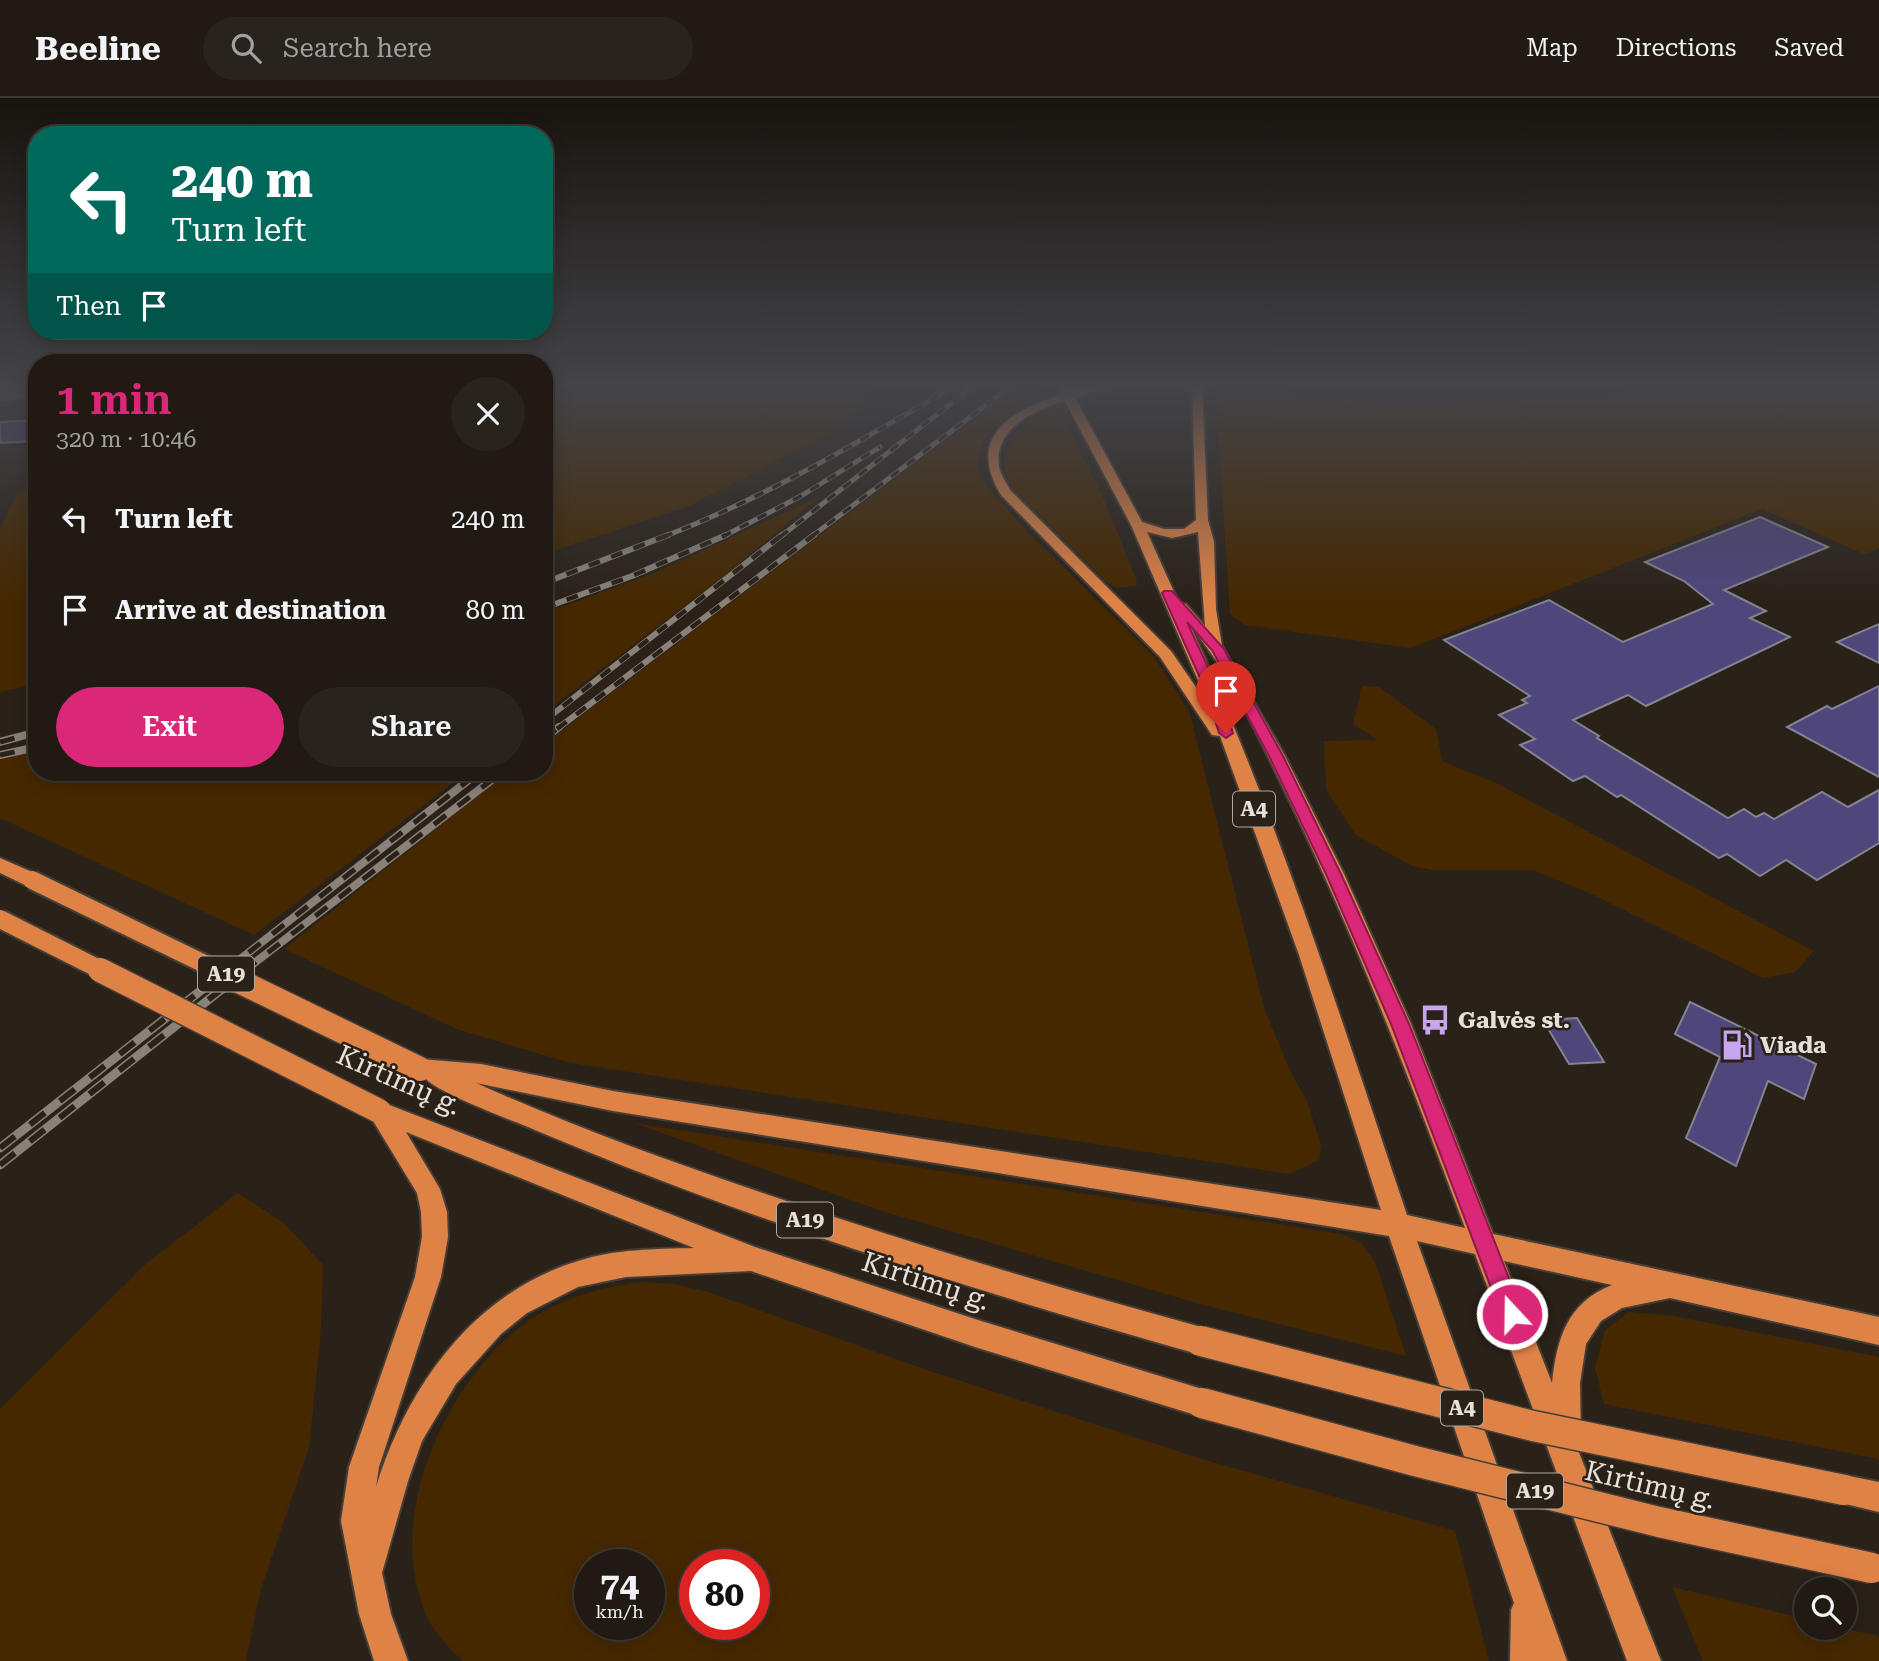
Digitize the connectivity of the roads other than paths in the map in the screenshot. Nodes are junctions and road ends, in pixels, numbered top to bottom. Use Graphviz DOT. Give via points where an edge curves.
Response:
graph roads {
  1 [pos="990,457"];
  2 [pos="1100,457"];
  3 [pos="1200,457"];
  4 [pos="1202,520"];
  5 [pos="1137,525"];
  6 [pos="1168,593"];
  7 [pos="1217,649"];
  8 [pos="1234,756"];
  9 [pos="0,865"];
  10 [pos="0,919"];
  11 [pos="421,1069"];
  12 [pos="379,1111"];
  13 [pos="1398,1225"];
  14 [pos="1485,1243"];
  15 [pos="755,1259"];
  16 [pos="1674,1284"];
  17 [pos="1879,1331"];
  18 [pos="1565,1457"];
  19 [pos="1879,1497"];
  20 [pos="1876,1569"];
  21 [pos="368,1572"];
  22 [pos="1527,1591"];
  23 [pos="391,1661"];
  24 [pos="1527,1661"];
  25 [pos="1550,1661"];
  26 [pos="1643,1661"];
  1 -- 8 [label="highway" via="1005,492 1166,654"];
  2 -- 5 [label="highway, A4, bridge"];
  3 -- 4 [label="highway"];
  4 -- 5 [label="highway" via="1196,530 1185,534"];
  4 -- 7 [label="highway"];
  5 -- 6 [label="highway, A4"];
  6 -- 7 [label="highway, A4"];
  6 -- 8 [label="highway, A4" via="1211,689"];
  7 -- 14 [label="highway, A4" via="1276,756 1361,934"];
  8 -- 13 [label="highway, A4" via="1309,955"];
  9 -- 11 [label="highway, Kirtimų g. / A19, bridge"];
  10 -- 12 [label="highway, Kirtimų g. / A19, bridge"];
  11 -- 13 [label="highway" via="481,1074 627,1103"];
  11 -- 19 [label="highway, Kirtimų g. / A19, bridge" via="565,1132 793,1215 994,1281 1533,1426"];
  12 -- 15 [label="highway, Kirtimų g. / A19"];
  12 -- 21 [label="highway" via="428,1189 435,1237 428,1277 364,1467 356,1521"];
  13 -- 14 [label="highway"];
  13 -- 22 [label="highway, A4"];
  14 -- 16 [label="highway"];
  14 -- 18 [label="highway, A4"];
  15 -- 20 [label="highway, Kirtimų g. / A19, bridge" via="1202,1403 1645,1519"];
  15 -- 21 [label="highway" via="608,1267 561,1282 508,1311 482,1333 435,1387 395,1476"];
  16 -- 17 [label="highway"];
  16 -- 18 [label="highway" via="1608,1300 1580,1323 1566,1367"];
  18 -- 26 [label="highway, A4"];
  21 -- 23 [label="highway" via="375,1614"];
  22 -- 24 [label="highway"];
  22 -- 25 [label="highway, A4"];
}
